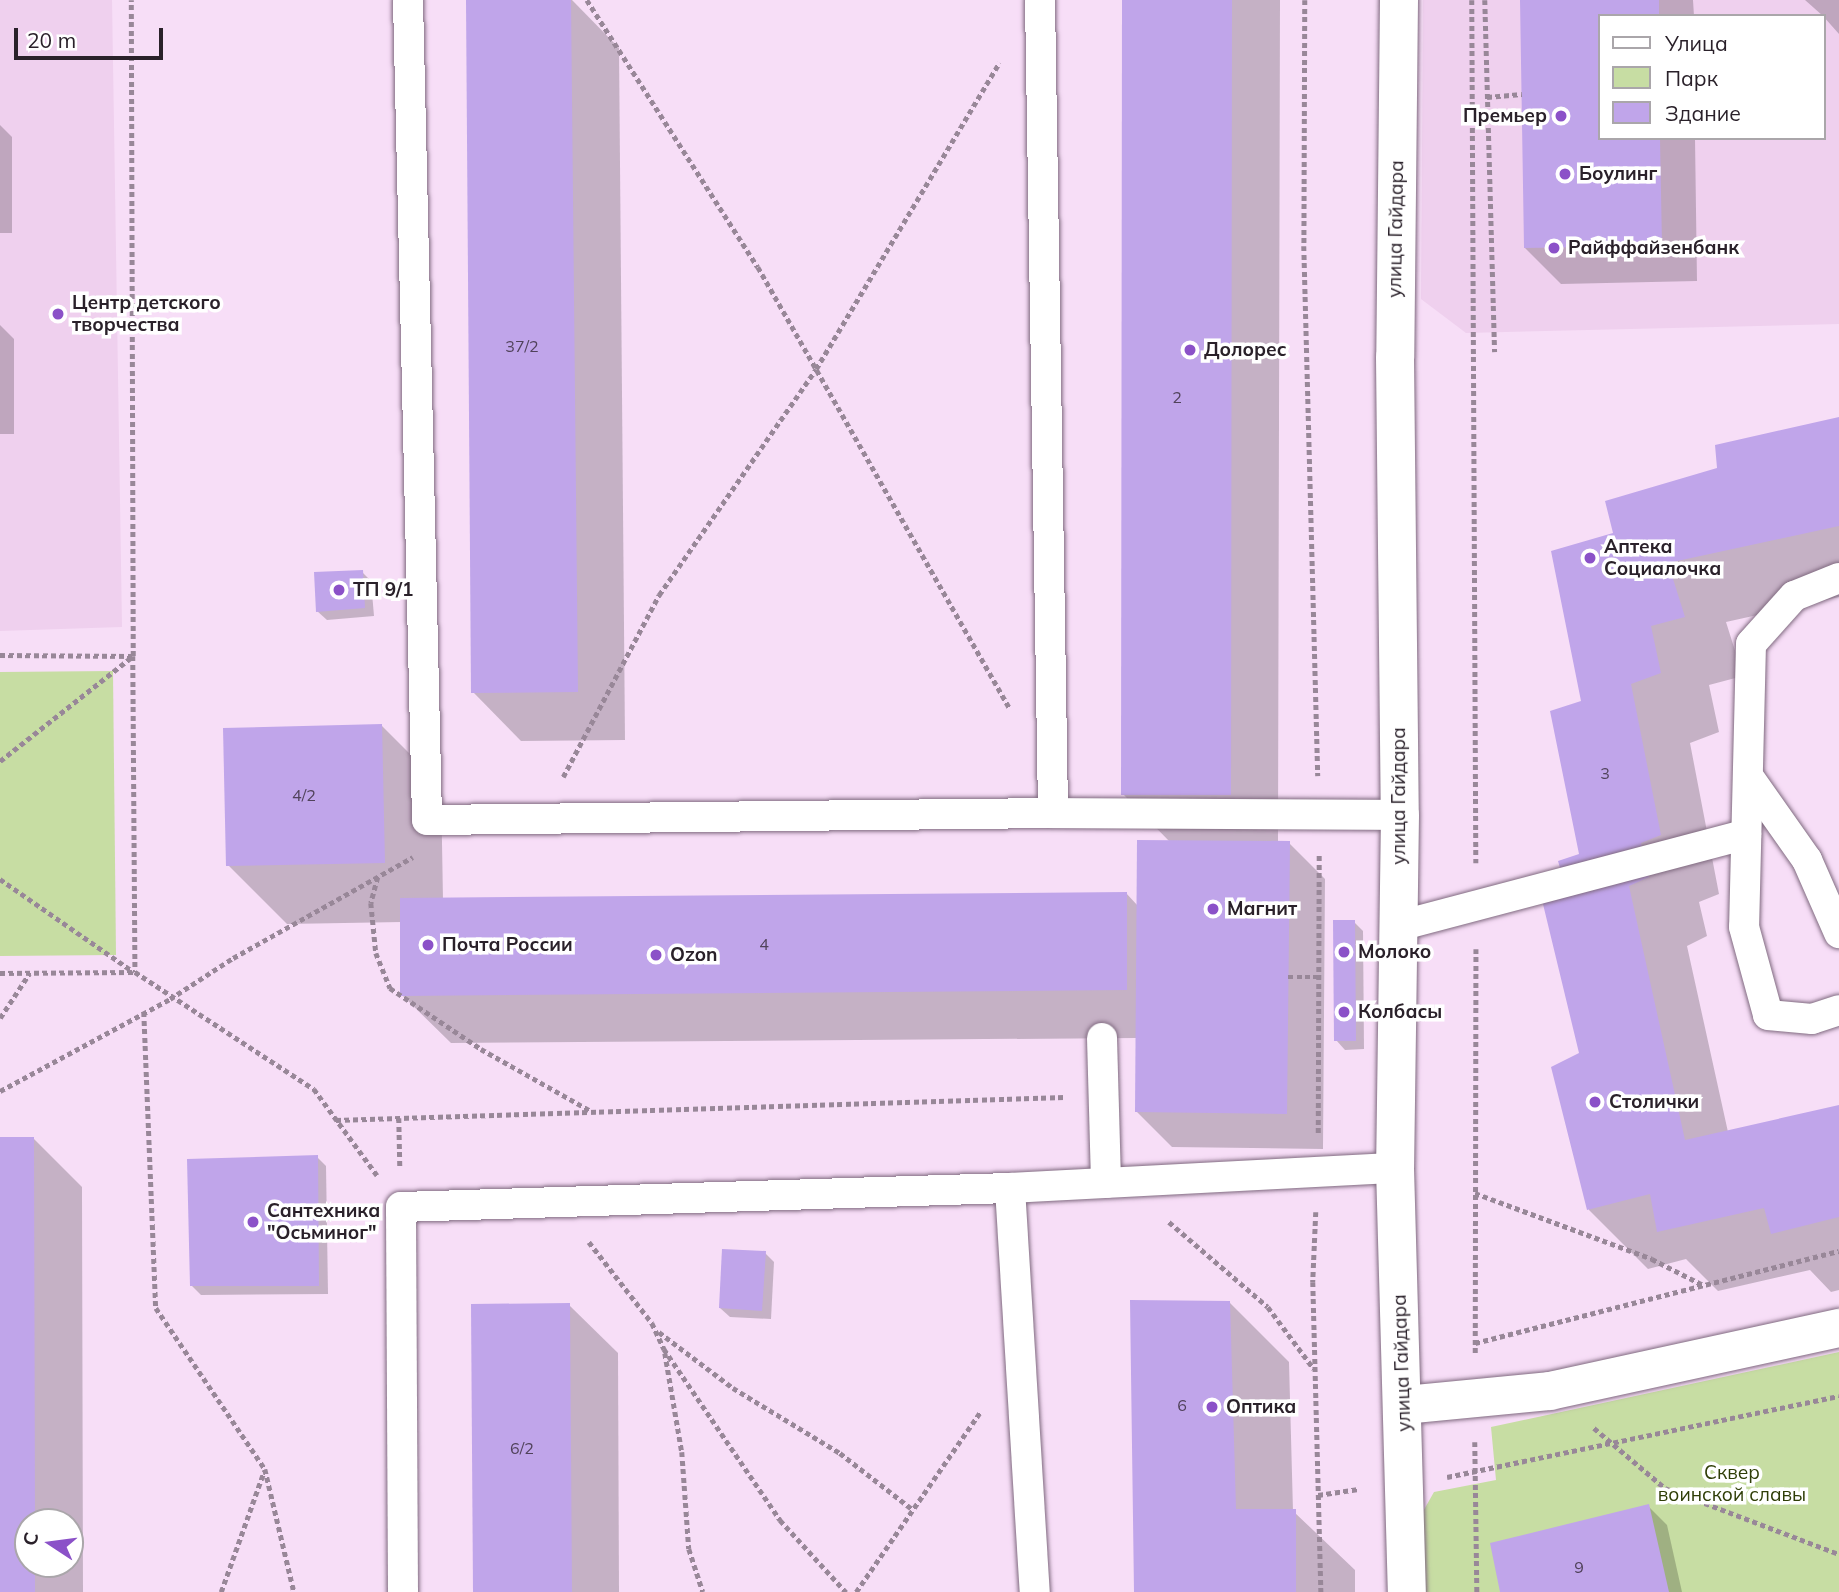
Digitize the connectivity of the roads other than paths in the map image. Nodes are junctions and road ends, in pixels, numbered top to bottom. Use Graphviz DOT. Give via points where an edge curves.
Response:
graph roads {
  1 [pos="408,0"];
  2 [pos="1040,0"];
  3 [pos="1399,0"];
  4 [pos="1839,578"];
  5 [pos="1751,779"];
  6 [pos="1053,813"];
  7 [pos="1401,815"];
  8 [pos="1746,834"];
  9 [pos="1399,926"];
  10 [pos="1839,933"];
  11 [pos="1839,1010"];
  12 [pos="1102,1038"];
  13 [pos="1395,1168"];
  14 [pos="1117,1182"];
  15 [pos="1010,1188"];
  16 [pos="1839,1328"];
  17 [pos="1404,1405"];
  18 [pos="403,1592"];
  19 [pos="1035,1592"];
  20 [pos="1407,1592"];
  1 -- 6 [label="lane" via="428,820"];
  2 -- 6 [label="lane"];
  3 -- 7 [label="street, улица Гайдара" via="1395,357"];
  4 -- 5 [label="lane" via="1794,596 1751,644 1746,713"];
  5 -- 8 [label="lane"];
  5 -- 10 [label="lane" via="1807,860"];
  6 -- 7 [label="lane"];
  7 -- 9 [label="street, улица Гайдара"];
  8 -- 9 [label="lane"];
  8 -- 11 [label="lane" via="1744,927 1768,1015 1812,1019"];
  9 -- 13 [label="street, улица Гайдара"];
  12 -- 14 [label="lane" via="1104,1096"];
  13 -- 14 [label="lane"];
  13 -- 17 [label="street, улица Гайдара"];
  14 -- 15 [label="lane"];
  15 -- 18 [label="lane" via="401,1207"];
  15 -- 19 [label="lane"];
  16 -- 17 [label="street" via="1550,1391"];
  17 -- 20 [label="street, улица Гайдара"];
}
